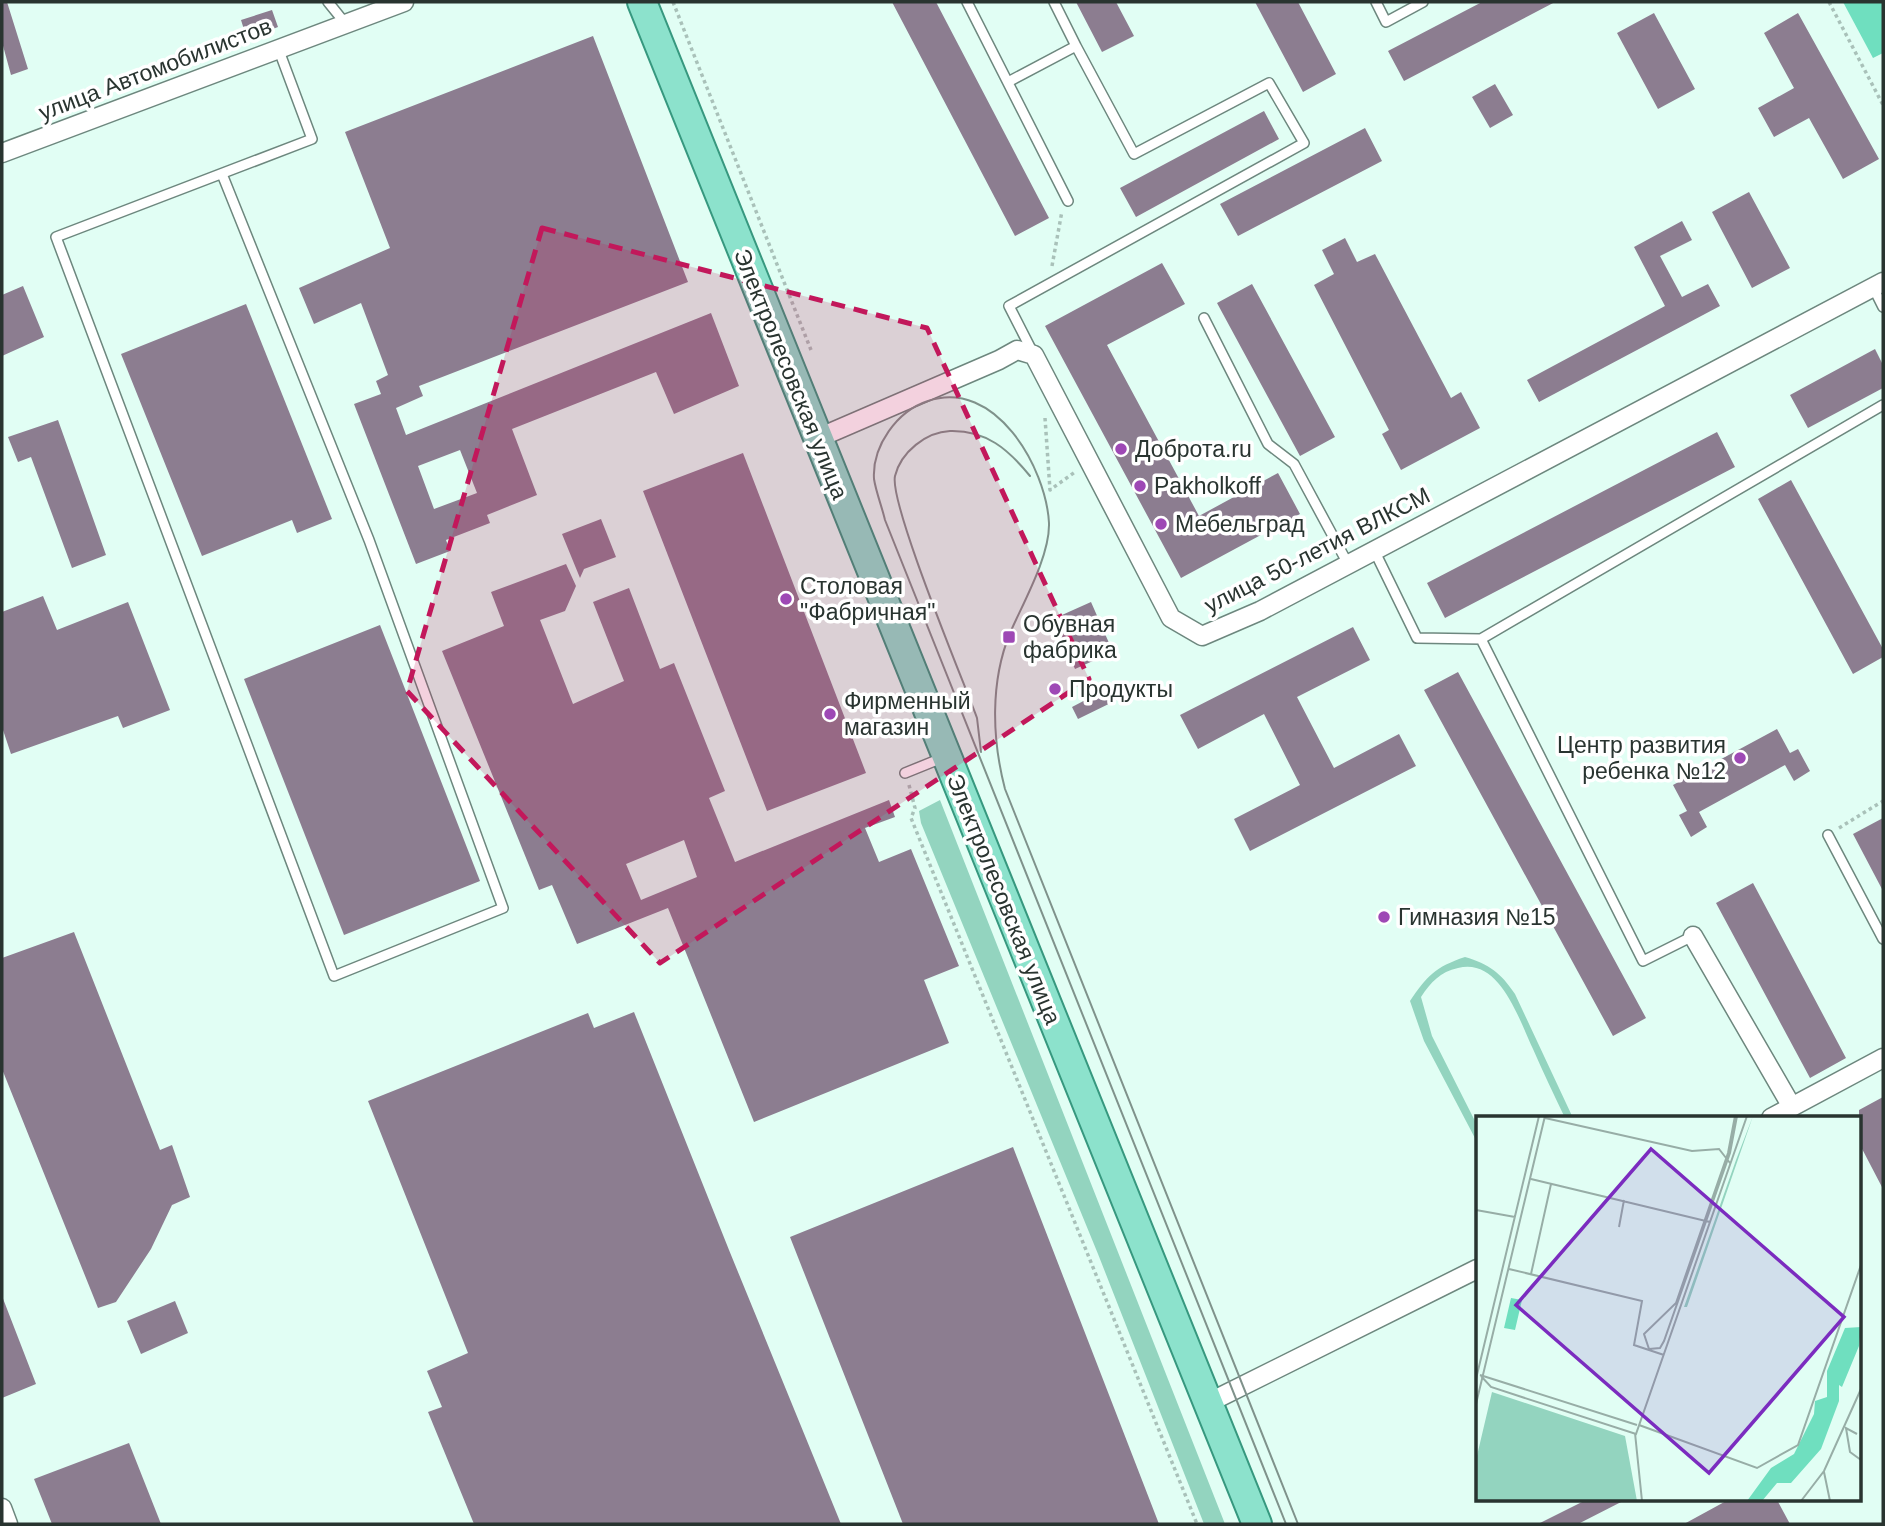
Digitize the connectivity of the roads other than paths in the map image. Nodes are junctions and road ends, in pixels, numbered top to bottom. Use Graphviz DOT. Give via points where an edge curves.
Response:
graph roads {
  1 [pos="328,2"];
  2 [pos="404,2"];
  3 [pos="642,2"];
  4 [pos="967,2"];
  5 [pos="1054,2"];
  6 [pos="1376,2"];
  7 [pos="1423,2"];
  8 [pos="345,23"];
  9 [pos="1076,46"];
  10 [pos="278,48"];
  11 [pos="1008,82"];
  12 [pos="2,153"];
  13 [pos="222,174"];
  14 [pos="1068,201"];
  15 [pos="1878,284"];
  16 [pos="1883,307"];
  17 [pos="1204,318"];
  18 [pos="1034,355"];
  19 [pos="1883,405"];
  20 [pos="816,439"];
  21 [pos="1374,550"];
  22 [pos="1348,564"];
  23 [pos="1481,639"];
  24 [pos="946,756"];
  25 [pos="905,773"];
  26 [pos="1828,835"];
  27 [pos="1693,936"];
  28 [pos="1883,939"];
  29 [pos="1883,1058"];
  30 [pos="1791,1107"];
  31 [pos="1775,1116"];
  32 [pos="1476,1269"];
  33 [pos="1208,1403"];
  34 [pos="2,1508"];
  35 [pos="8,1524"];
  36 [pos="1257,1524"];
  1 -- 8 [label="lane"];
  2 -- 8 [label="street, улица Автомобилистов"];
  3 -- 20 [label="main road, Электролесовская улица"];
  4 -- 11 [label="lane"];
  5 -- 9 [label="lane"];
  6 -- 7 [label="lane" via="1386,22"];
  8 -- 10 [label="street, улица Автомобилистов"];
  9 -- 11 [label="lane"];
  9 -- 18 [label="lane" via="1135,154 1269,83 1304,143 1009,306"];
  10 -- 12 [label="street, улица Автомобилистов"];
  10 -- 13 [label="lane" via="312,139"];
  11 -- 14 [label="lane"];
  13 -- 13 [label="lane" via="56,237 334,976 503,908 369,540"];
  15 -- 16 [label="lane"];
  15 -- 21 [label="street, улица 50-летия ВЛКСМ"];
  17 -- 22 [label="lane" via="1268,444 1294,464"];
  18 -- 20 [label="street" via="1017,350"];
  18 -- 22 [label="street, улица 50-летия ВЛКСМ" via="1171,618 1202,636"];
  19 -- 23 [label="lane"];
  20 -- 24 [label="main road, Электролесовская улица"];
  21 -- 22 [label="street, улица 50-летия ВЛКСМ"];
  21 -- 23 [label="lane" via="1417,638"];
  23 -- 27 [label="lane" via="1643,961"];
  24 -- 25 [label="lane"];
  24 -- 33 [label="main road, Электролесовская улица"];
  26 -- 28 [label="lane"];
  27 -- 30 [label="street"];
  29 -- 30 [label="street"];
  30 -- 31 [label="street"];
  32 -- 33 [label="street"];
  33 -- 36 [label="main road, Электролесовская улица"];
  34 -- 35 [label="street"];
}
